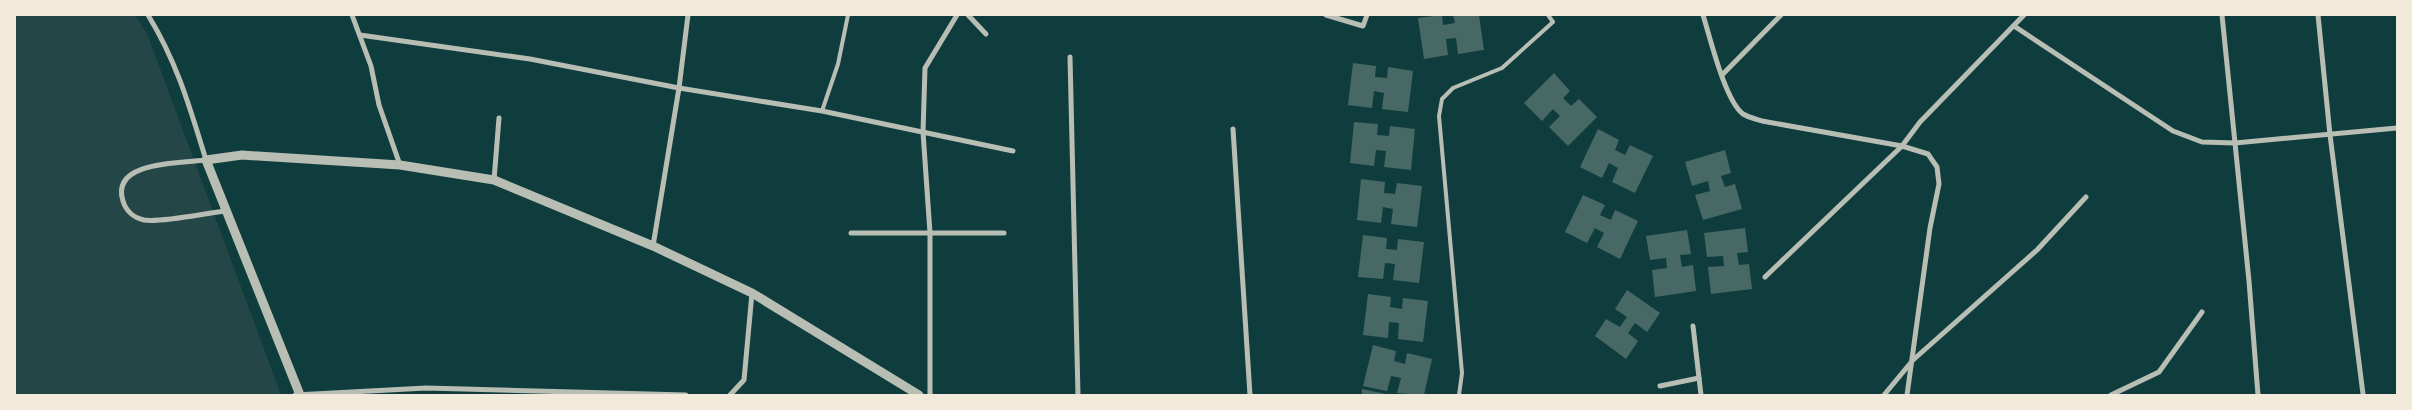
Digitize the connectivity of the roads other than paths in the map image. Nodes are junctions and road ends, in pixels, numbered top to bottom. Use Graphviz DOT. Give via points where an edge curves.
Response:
graph roads {
  1 [pos="148,15"];
  2 [pos="352,15"];
  3 [pos="688,15"];
  4 [pos="848,15"];
  5 [pos="957,15"];
  6 [pos="968,15"];
  7 [pos="1326,15"];
  8 [pos="1367,15"];
  9 [pos="1548,15"];
  10 [pos="1703,15"];
  11 [pos="1781,15"];
  12 [pos="2024,15"];
  13 [pos="2222,15"];
  14 [pos="2318,15"];
  15 [pos="2014,26"];
  16 [pos="986,34"];
  17 [pos="360,35"];
  18 [pos="1070,57"];
  19 [pos="1722,75"];
  20 [pos="679,88"];
  21 [pos="822,111"];
  22 [pos="499,118"];
  23 [pos="2397,128"];
  24 [pos="1233,129"];
  25 [pos="923,132"];
  26 [pos="2330,135"];
  27 [pos="2235,143"];
  28 [pos="1902,146"];
  29 [pos="1013,151"];
  30 [pos="206,160"];
  31 [pos="400,165"];
  32 [pos="494,180"];
  33 [pos="2086,197"];
  34 [pos="225,211"];
  35 [pos="851,233"];
  36 [pos="930,233"];
  37 [pos="1004,233"];
  38 [pos="653,246"];
  39 [pos="1765,277"];
  40 [pos="752,293"];
  41 [pos="2202,312"];
  42 [pos="1693,326"];
  43 [pos="1913,360"];
  44 [pos="1699,378"];
  45 [pos="1660,386"];
  46 [pos="2363,394"];
  47 [pos="295,395"];
  48 [pos="300,395"];
  49 [pos="686,395"];
  50 [pos="730,395"];
  51 [pos="919,395"];
  52 [pos="930,395"];
  53 [pos="1078,395"];
  54 [pos="1250,395"];
  55 [pos="1459,395"];
  56 [pos="1700,395"];
  57 [pos="1884,395"];
  58 [pos="1907,395"];
  59 [pos="2111,395"];
  60 [pos="2258,395"];
  1 -- 30 [label="street" via="164,40 184,86"];
  2 -- 17 [label="street"];
  3 -- 20 [label="street"];
  4 -- 21 [label="lane" via="838,64"];
  5 -- 25 [label="street" via="925,68"];
  6 -- 16 [label="street"];
  7 -- 8 [label="street" via="1362,26"];
  9 -- 55 [label="lane" via="1553,22 1502,68 1453,88 1442,99 1439,116 1462,373"];
  10 -- 19 [label="street"];
  11 -- 19 [label="street"];
  12 -- 15 [label="street"];
  13 -- 27 [label="street"];
  14 -- 26 [label="street"];
  15 -- 27 [label="street" via="2173,131 2202,142"];
  15 -- 28 [label="street" via="1920,122"];
  17 -- 20 [label="street" via="530,59"];
  17 -- 31 [label="street"];
  18 -- 53 [label="street"];
  19 -- 28 [label="street" via="1732,99 1743,114 1762,121"];
  20 -- 21 [label="street"];
  20 -- 38 [label="street"];
  21 -- 25 [label="street"];
  22 -- 32 [label="street"];
  23 -- 26 [label="street"];
  24 -- 54 [label="street"];
  25 -- 29 [label="street"];
  25 -- 36 [label="street"];
  26 -- 27 [label="street"];
  26 -- 46 [label="street"];
  27 -- 60 [label="street"];
  28 -- 39 [label="street"];
  28 -- 43 [label="street" via="1928,154 1938,167 1939,184"];
  30 -- 31 [label="street" via="242,154"];
  30 -- 34 [label="street"];
  30 -- 34 [label="street" via="132,172 122,183 123,203 131,214 144,220"];
  31 -- 32 [label="street"];
  32 -- 38 [label="street"];
  33 -- 43 [label="street" via="2037,250"];
  34 -- 48 [label="street"];
  35 -- 36 [label="street"];
  36 -- 37 [label="street"];
  36 -- 52 [label="street"];
  38 -- 40 [label="street"];
  40 -- 50 [label="street" via="744,380"];
  40 -- 51 [label="street"];
  41 -- 59 [label="street" via="2159,372"];
  42 -- 44 [label="street"];
  43 -- 57 [label="street"];
  43 -- 58 [label="street"];
  44 -- 45 [label="street"];
  44 -- 56 [label="street"];
  47 -- 48 [label="street"];
  48 -- 49 [label="street" via="426,388"];
}
